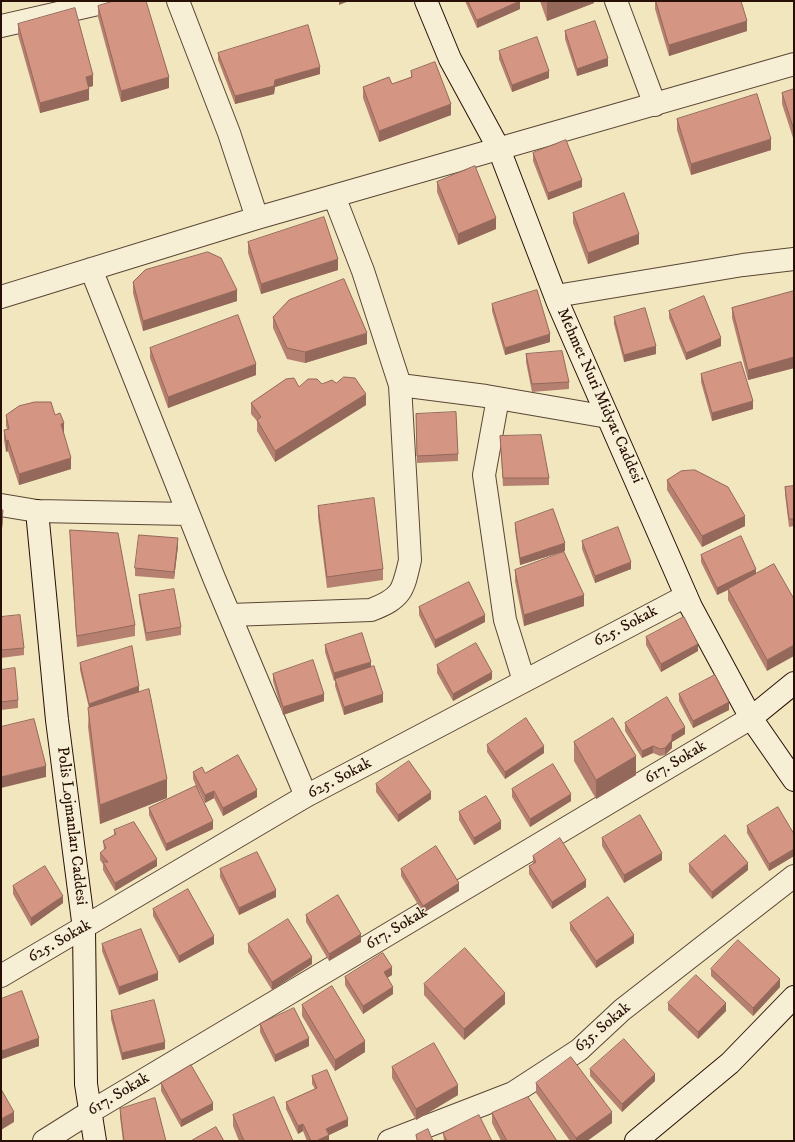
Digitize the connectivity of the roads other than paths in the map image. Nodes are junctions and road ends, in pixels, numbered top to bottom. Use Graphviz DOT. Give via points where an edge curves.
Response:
graph roads {
  1 [pos="111,1"];
  2 [pos="178,1"];
  3 [pos="426,1"];
  4 [pos="616,1"];
  5 [pos="1,26"];
  6 [pos="794,64"];
  7 [pos="655,105"];
  8 [pos="499,149"];
  9 [pos="334,196"];
  10 [pos="257,218"];
  11 [pos="794,259"];
  12 [pos="91,269"];
  13 [pos="556,296"];
  14 [pos="1,297"];
  15 [pos="400,385"];
  16 [pos="498,398"];
  17 [pos="608,417"];
  18 [pos="1,505"];
  19 [pos="37,510"];
  20 [pos="188,514"];
  21 [pos="686,596"];
  22 [pos="230,615"];
  23 [pos="524,681"];
  24 [pos="794,682"];
  25 [pos="751,718"];
  26 [pos="794,780"];
  27 [pos="306,796"];
  28 [pos="794,876"];
  29 [pos="84,929"];
  30 [pos="1,976"];
  31 [pos="794,997"];
  32 [pos="90,1112"];
  33 [pos="44,1141"];
  34 [pos="95,1141"];
  35 [pos="388,1141"];
  36 [pos="636,1141"];
  1 -- 5 [label="street"];
  2 -- 10 [label="street" via="229,133"];
  3 -- 8 [label="street, Mehmet Nuri Midyat Caddesi" via="450,59"];
  4 -- 7 [label="street"];
  6 -- 7 [label="street"];
  7 -- 8 [label="street"];
  8 -- 9 [label="street"];
  8 -- 13 [label="street, Mehmet Nuri Midyat Caddesi"];
  9 -- 10 [label="street"];
  9 -- 15 [label="street" via="363,271"];
  10 -- 12 [label="street"];
  11 -- 13 [label="street"];
  12 -- 14 [label="street"];
  12 -- 20 [label="street"];
  13 -- 17 [label="street, Mehmet Nuri Midyat Caddesi"];
  15 -- 16 [label="street"];
  15 -- 22 [label="street" via="410,560 404,587 390,602 371,610"];
  16 -- 17 [label="street"];
  16 -- 23 [label="street" via="484,474 505,620"];
  17 -- 21 [label="street, Mehmet Nuri Midyat Caddesi"];
  18 -- 19 [label="street"];
  19 -- 20 [label="street"];
  19 -- 29 [label="street, Polis Lojmanları Caddesi" via="57,720"];
  20 -- 22 [label="street"];
  21 -- 23 [label="street, 625. Sokak"];
  21 -- 25 [label="street, Mehmet Nuri Midyat Caddesi"];
  22 -- 27 [label="street"];
  23 -- 27 [label="street, 625. Sokak"];
  24 -- 25 [label="street, 617. Sokak"];
  25 -- 26 [label="street, Mehmet Nuri Midyat Caddesi"];
  25 -- 32 [label="street, 617. Sokak"];
  27 -- 29 [label="street, 625. Sokak"];
  28 -- 35 [label="street, 635. Sokak" via="622,1010 579,1050 513,1093"];
  29 -- 30 [label="street, 625. Sokak"];
  29 -- 32 [label="street, Polis Lojmanları Caddesi" via="86,1084"];
  31 -- 36 [label="street" via="730,1063"];
  32 -- 33 [label="street, 617. Sokak"];
  32 -- 34 [label="street, Polis Lojmanları Caddesi"];
}
